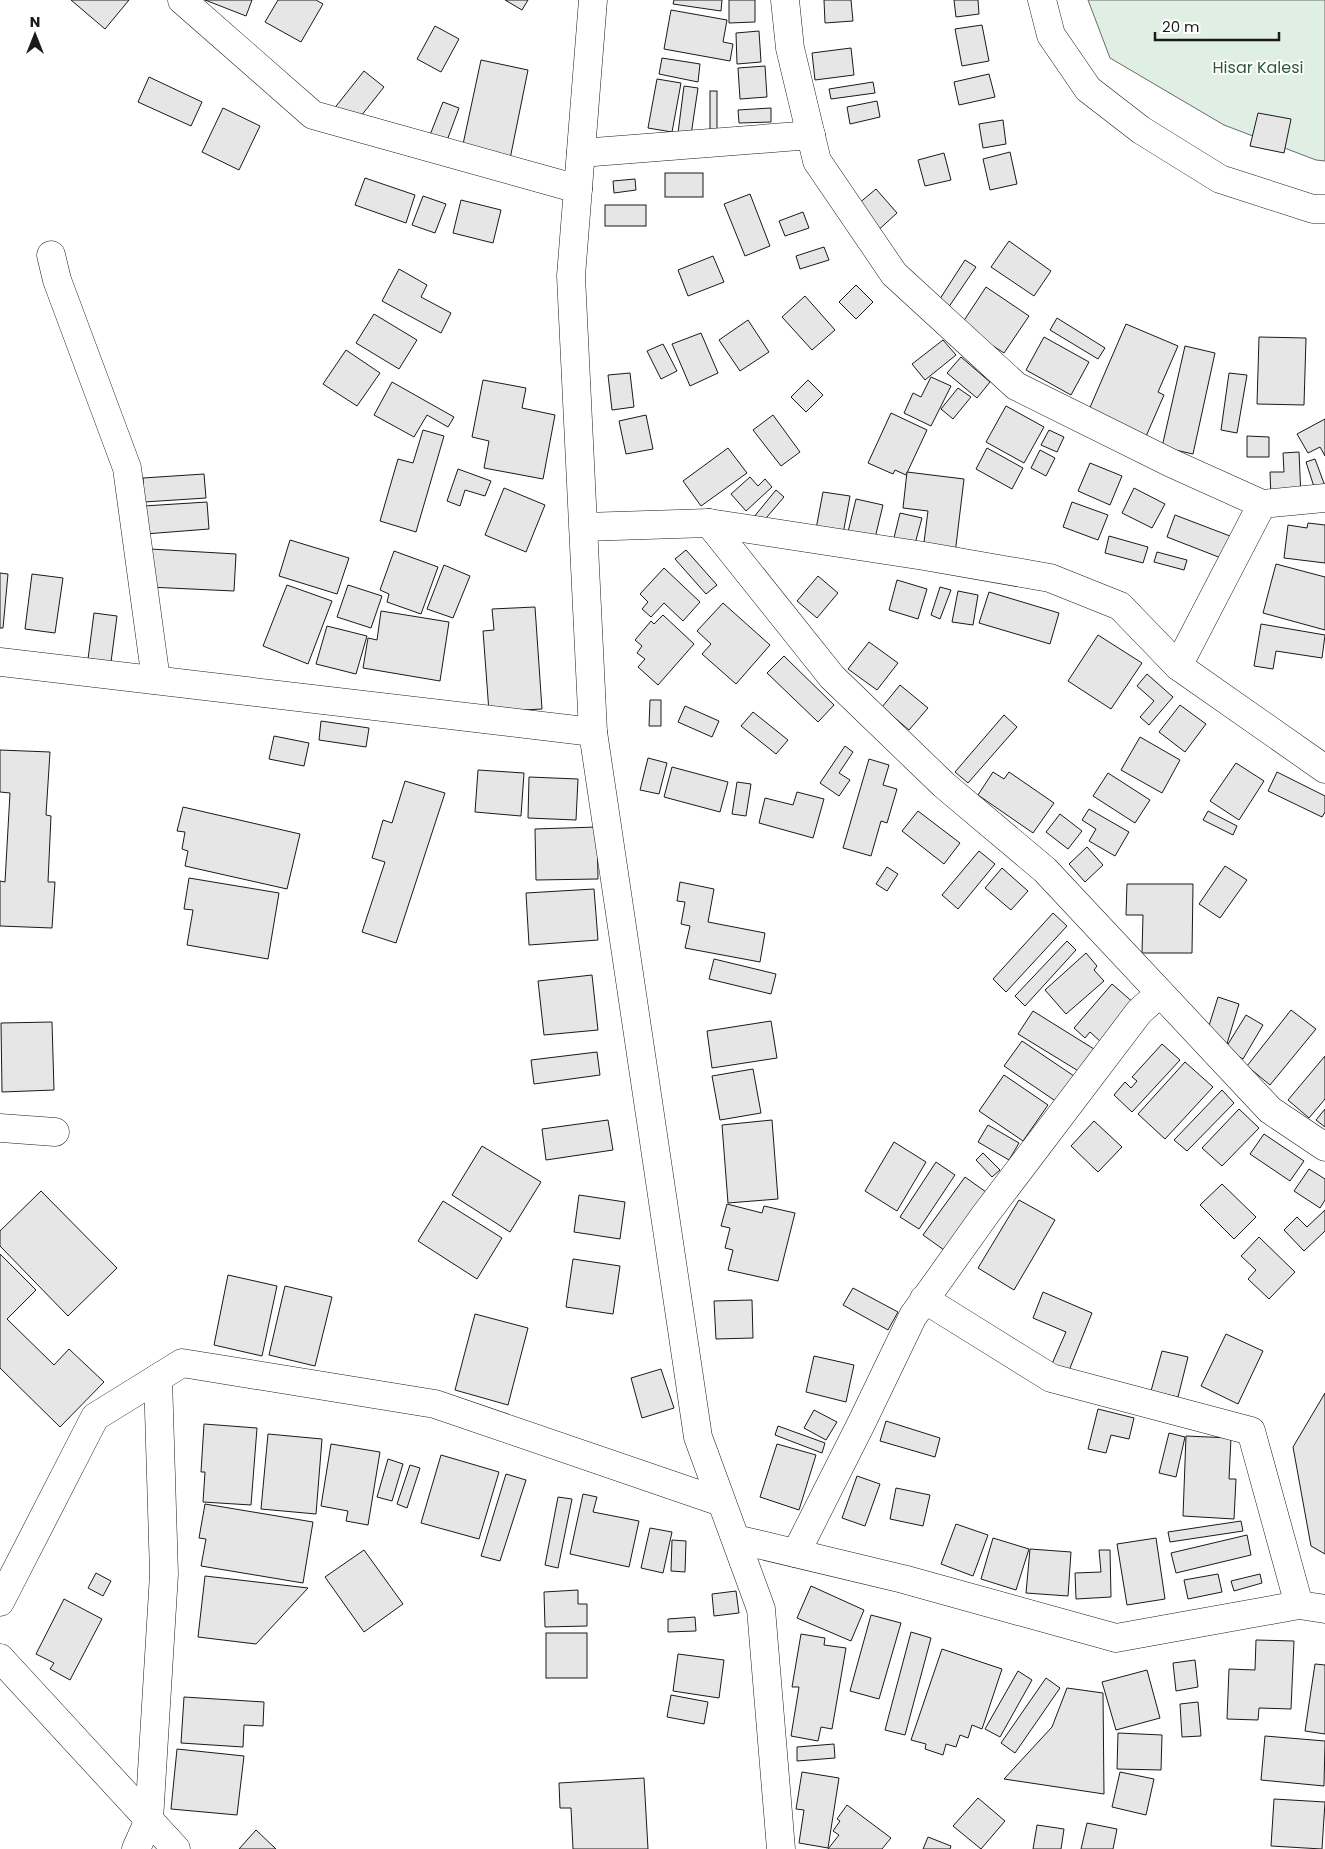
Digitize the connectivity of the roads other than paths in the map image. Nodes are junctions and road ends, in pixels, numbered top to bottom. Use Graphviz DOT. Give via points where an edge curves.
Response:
graph roads {
  1 [pos="182,0"];
  2 [pos="593,0"];
  3 [pos="785,0"];
  4 [pos="1042,0"];
  5 [pos="811,135"];
  6 [pos="581,153"];
  7 [pos="578,189"];
  8 [pos="1325,209"];
  9 [pos="51,255"];
  10 [pos="1325,498"];
  11 [pos="1262,504"];
  12 [pos="709,523"];
  13 [pos="584,527"];
  14 [pos="0,662"];
  15 [pos="1178,666"];
  16 [pos="156,680"];
  17 [pos="593,732"];
  18 [pos="1325,769"];
  19 [pos="1160,993"];
  20 [pos="0,1128"];
  21 [pos="55,1132"];
  22 [pos="1325,1147"];
  23 [pos="924,1299"];
  24 [pos="158,1378"];
  25 [pos="722,1502"];
  26 [pos="736,1539"];
  27 [pos="796,1553"];
  28 [pos="0,1602"];
  29 [pos="1298,1605"];
  30 [pos="1325,1609"];
  31 [pos="0,1658"];
  32 [pos="149,1820"];
  33 [pos="136,1849"];
  34 [pos="176,1849"];
  35 [pos="781,1849"];
  1 -- 7 [label="street" via="313,115"];
  2 -- 6 [label="street"];
  3 -- 5 [label="street" via="790,48"];
  4 -- 8 [label="street" via="1051,35 1088,89 1141,130 1220,179 1313,209"];
  5 -- 6 [label="street"];
  5 -- 11 [label="street" via="817,161 894,274 1016,386 1171,464"];
  6 -- 7 [label="street"];
  7 -- 13 [label="street" via="570,276"];
  9 -- 16 [label="street" via="57,280 127,468"];
  10 -- 11 [label="street"];
  11 -- 15 [label="street"];
  12 -- 13 [label="street"];
  12 -- 15 [label="street" via="1050,578 1120,606"];
  12 -- 19 [label="street" via="832,677 944,785 1045,870"];
  13 -- 17 [label="street"];
  14 -- 16 [label="street"];
  15 -- 18 [label="street"];
  16 -- 17 [label="street"];
  17 -- 25 [label="street" via="698,1437"];
  19 -- 22 [label="street" via="1270,1110"];
  19 -- 23 [label="street" via="1139,1012"];
  20 -- 21 [label="street"];
  23 -- 27 [label="street"];
  23 -- 29 [label="street" via="1051,1378 1251,1431"];
  24 -- 25 [label="street" via="182,1363 435,1404"];
  24 -- 28 [label="street" via="95,1417"];
  24 -- 32 [label="street" via="164,1574"];
  25 -- 26 [label="street"];
  26 -- 27 [label="street"];
  26 -- 35 [label="street" via="762,1609"];
  27 -- 29 [label="street" via="1116,1638"];
  29 -- 30 [label="street"];
  31 -- 32 [label="street"];
  32 -- 33 [label="street"];
  32 -- 34 [label="street"];
}
